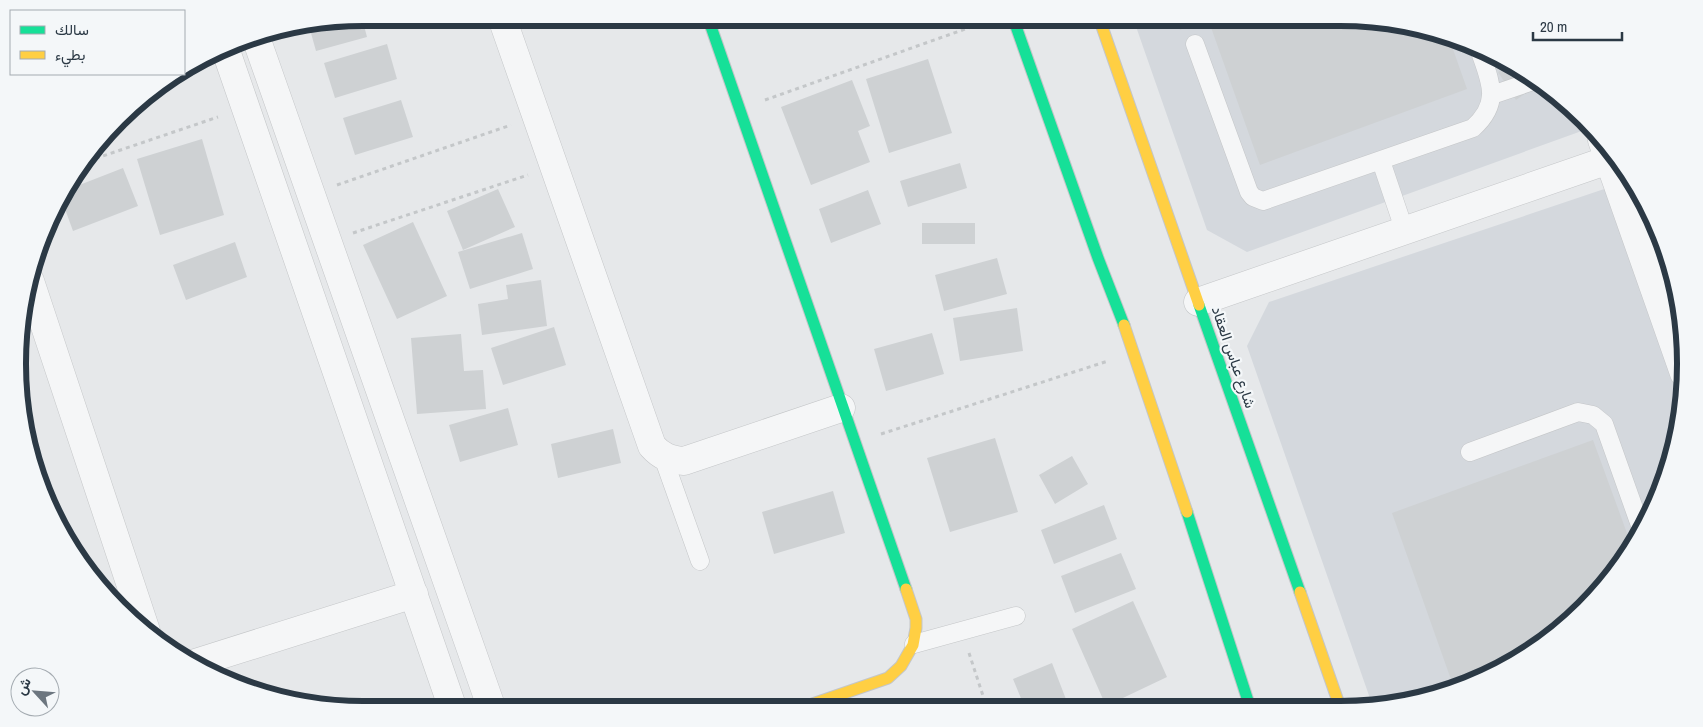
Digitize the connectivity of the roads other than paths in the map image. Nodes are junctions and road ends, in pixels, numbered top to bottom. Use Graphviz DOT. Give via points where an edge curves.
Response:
graph roads {
  1 [pos="505,26"];
  2 [pos="711,26"];
  3 [pos="1016,26"];
  4 [pos="1102,26"];
  5 [pos="258,43"];
  6 [pos="1195,44"];
  7 [pos="227,55"];
  8 [pos="1482,58"];
  9 [pos="1527,83"];
  10 [pos="1492,95"];
  11 [pos="1604,154"];
  12 [pos="1380,162"];
  13 [pos="1615,169"];
  14 [pos="1404,229"];
  15 [pos="34,293"];
  16 [pos="1198,302"];
  17 [pos="1676,351"];
  18 [pos="841,408"];
  19 [pos="1470,452"];
  20 [pos="663,457"];
  21 [pos="417,499"];
  22 [pos="386,509"];
  23 [pos="1638,520"];
  24 [pos="700,561"];
  25 [pos="414,594"];
  26 [pos="1016,616"];
  27 [pos="141,617"];
  28 [pos="914,644"];
  29 [pos="203,660"];
  30 [pos="450,701"];
  31 [pos="489,701"];
  32 [pos="821,701"];
  33 [pos="1248,701"];
  34 [pos="1338,701"];
  1 -- 20 [label="street" via="648,438"];
  2 -- 18 [label="street"];
  3 -- 33 [label="street" via="1135,352"];
  4 -- 16 [label="street, شارع عباس العقاد"];
  5 -- 21 [label="street"];
  6 -- 12 [label="lane" via="1246,186 1253,197 1269,201"];
  7 -- 22 [label="street"];
  8 -- 10 [label="lane"];
  9 -- 10 [label="lane"];
  10 -- 12 [label="lane" via="1490,108 1473,128"];
  11 -- 14 [label="street"];
  12 -- 14 [label="lane"];
  13 -- 17 [label="street"];
  14 -- 16 [label="street"];
  15 -- 27 [label="street"];
  16 -- 34 [label="street, شارع عباس العقاد"];
  18 -- 20 [label="street" via="694,459 673,461"];
  18 -- 28 [label="street" via="916,619"];
  19 -- 23 [label="lane" via="1578,412 1593,414 1604,424"];
  20 -- 24 [label="lane"];
  21 -- 22 [label="street"];
  21 -- 31 [label="street"];
  22 -- 25 [label="street"];
  25 -- 29 [label="street"];
  25 -- 30 [label="street"];
  26 -- 28 [label="lane"];
  28 -- 32 [label="street" via="908,658 888,678"];
}
